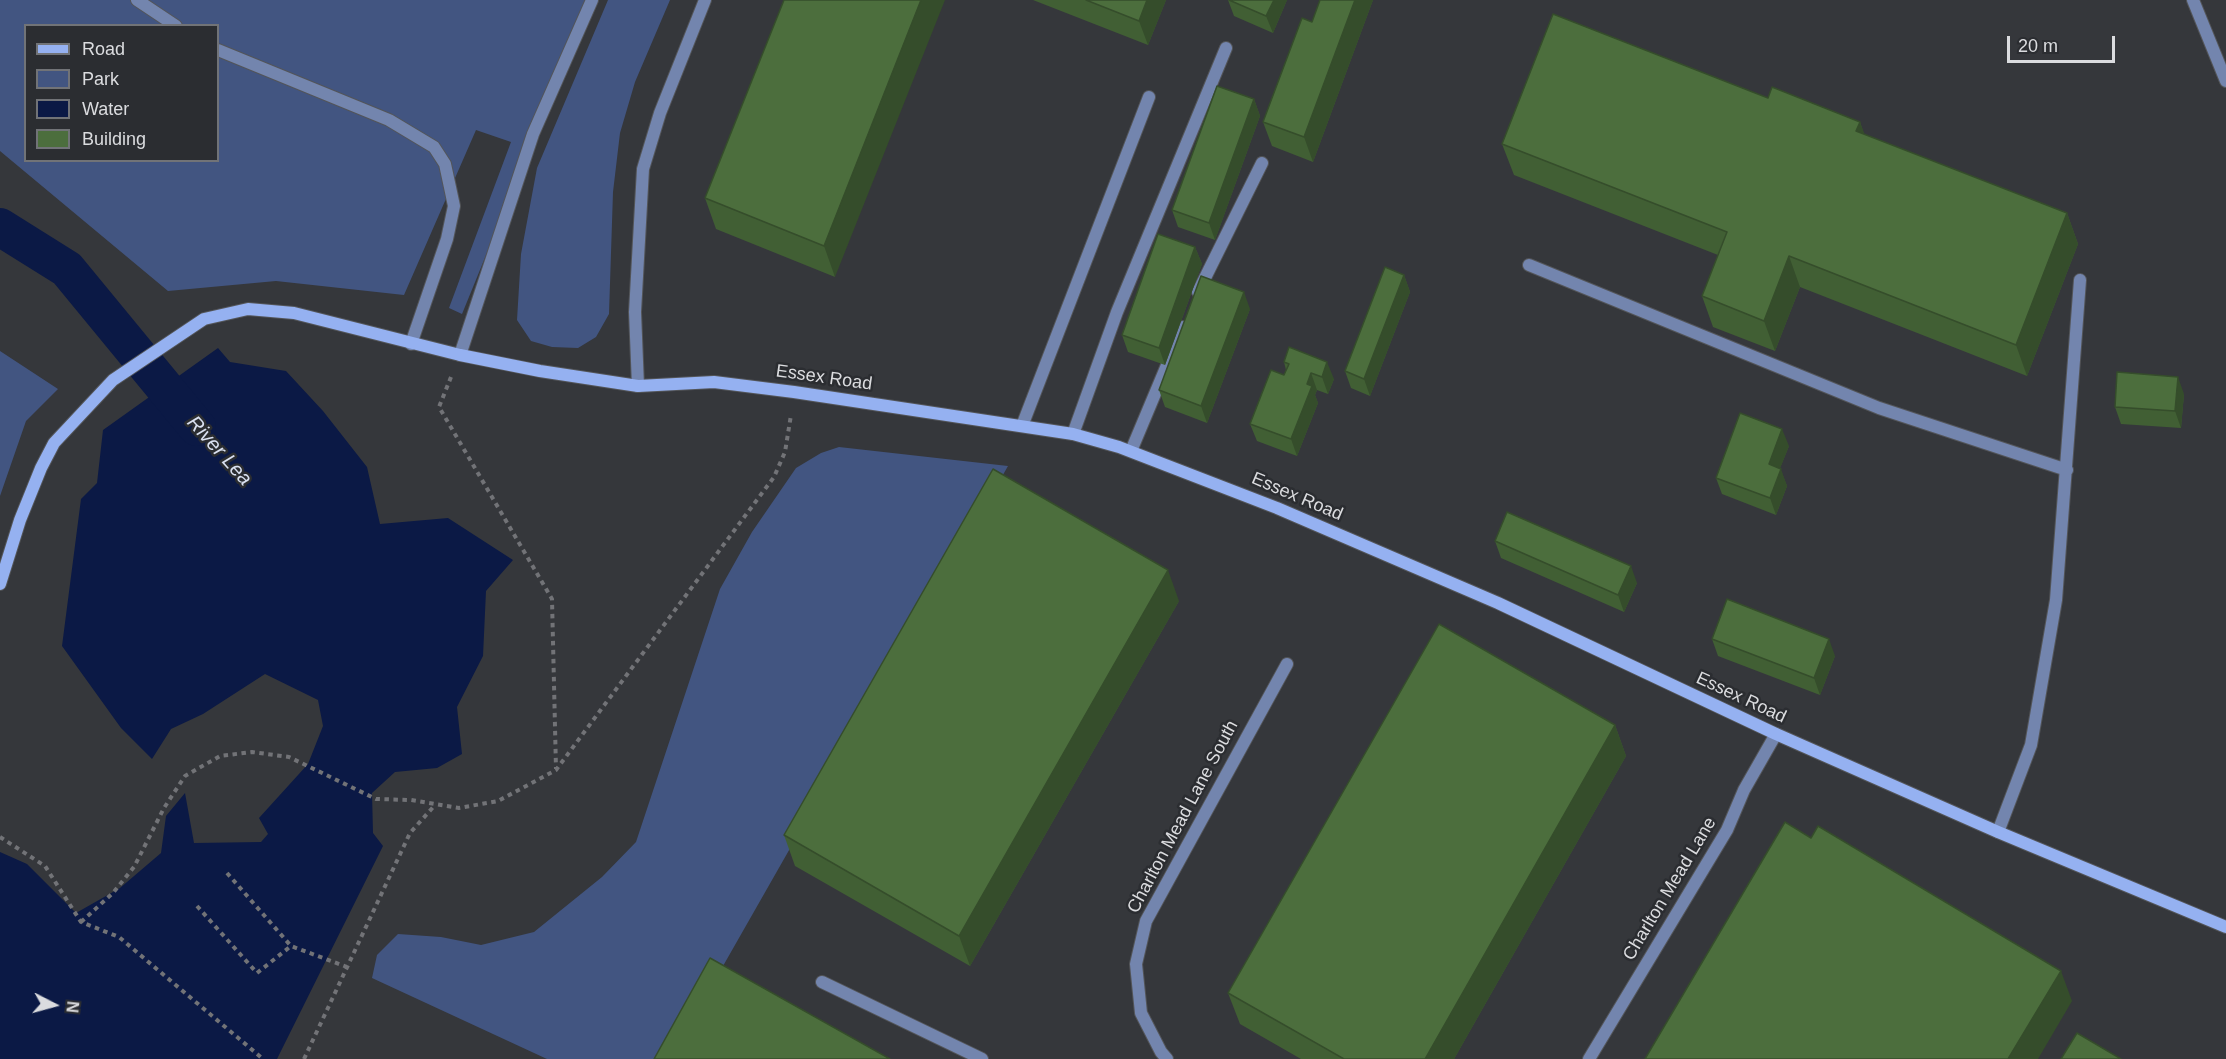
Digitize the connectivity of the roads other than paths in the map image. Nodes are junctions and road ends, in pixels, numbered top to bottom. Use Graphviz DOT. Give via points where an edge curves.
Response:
graph roads {
  1 [pos="137,0"];
  2 [pos="592,0"];
  3 [pos="705,0"];
  4 [pos="2193,0"];
  5 [pos="173,24"];
  6 [pos="1226,48"];
  7 [pos="219,51"];
  8 [pos="2226,81"];
  9 [pos="1149,97"];
  10 [pos="1262,163"];
  11 [pos="1529,265"];
  12 [pos="2080,280"];
  13 [pos="411,344"];
  14 [pos="460,356"];
  15 [pos="638,386"];
  16 [pos="1022,426"];
  17 [pos="1073,434"];
  18 [pos="1131,451"];
  19 [pos="2067,470"];
  20 [pos="0,584"];
  21 [pos="1287,664"];
  22 [pos="1776,735"];
  23 [pos="1998,832"];
  24 [pos="2226,927"];
  25 [pos="822,982"];
  26 [pos="982,1059"];
  27 [pos="1167,1059"];
  28 [pos="1589,1059"];
  1 -- 5 [label="street"];
  2 -- 14 [label="street" via="533,134"];
  3 -- 15 [label="street" via="660,113 643,169 635,312"];
  4 -- 8 [label="street"];
  6 -- 17 [label="street" via="1117,312"];
  7 -- 13 [label="street" via="389,120 434,147 446,164 454,207"];
  9 -- 16 [label="street"];
  10 -- 18 [label="street" via="1191,308"];
  11 -- 19 [label="street" via="1880,408"];
  12 -- 19 [label="street"];
  13 -- 14 [label="street, Essex Road"];
  13 -- 20 [label="street, Essex Road" via="294,313 248,309 204,319 113,380 54,443 41,468"];
  14 -- 15 [label="street, Essex Road"];
  15 -- 16 [label="street, Essex Road" via="714,382"];
  16 -- 17 [label="street, Essex Road"];
  17 -- 18 [label="street, Essex Road"];
  18 -- 22 [label="street, Essex Road" via="1267,503 1498,603"];
  19 -- 23 [label="street" via="2056,600 2031,745"];
  21 -- 27 [label="street, Charlton Mead Lane South" via="1146,921 1136,964 1141,1012"];
  22 -- 23 [label="street, Essex Road"];
  22 -- 28 [label="street, Charlton Mead Lane" via="1744,790 1727,830"];
  23 -- 24 [label="street, Essex Road"];
  25 -- 26 [label="street"];
}
